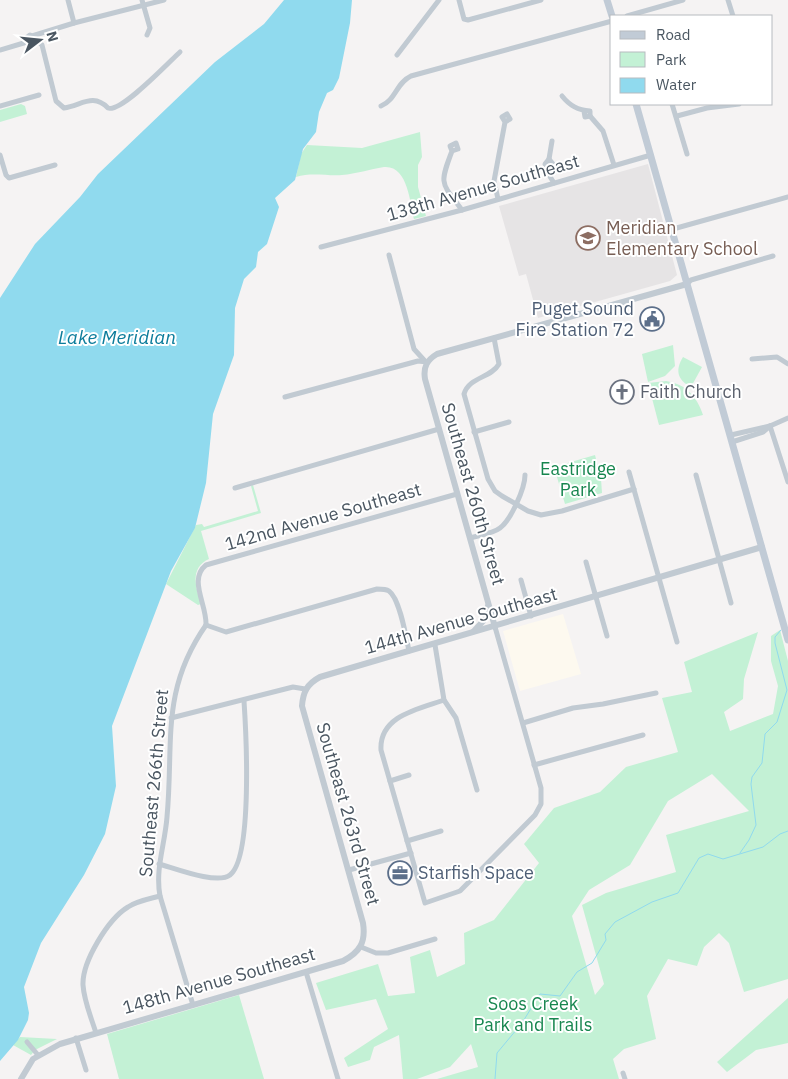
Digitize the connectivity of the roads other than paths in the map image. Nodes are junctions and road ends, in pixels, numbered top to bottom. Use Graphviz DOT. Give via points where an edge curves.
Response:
graph roads {
  1 [pos="68,0"];
  2 [pos="164,0"];
  3 [pos="438,0"];
  4 [pos="459,0"];
  5 [pos="541,0"];
  6 [pos="607,0"];
  7 [pos="683,0"];
  8 [pos="728,0"];
  9 [pos="143,3"];
  10 [pos="612,15"];
  11 [pos="630,15"];
  12 [pos="733,15"];
  13 [pos="610,21"];
  14 [pos="74,23"];
  15 [pos="147,35"];
  16 [pos="33,38"];
  17 [pos="0,50"];
  18 [pos="180,52"];
  19 [pos="397,54"];
  20 [pos="39,95"];
  21 [pos="562,96"];
  22 [pos="638,105"];
  23 [pos="672,105"];
  24 [pos="731,105"];
  25 [pos="0,106"];
  26 [pos="381,106"];
  27 [pos="677,116"];
  28 [pos="505,122"];
  29 [pos="552,140"];
  30 [pos="452,151"];
  31 [pos="651,154"];
  32 [pos="687,154"];
  33 [pos="0,155"];
  34 [pos="55,165"];
  35 [pos="614,165"];
  36 [pos="554,183"];
  37 [pos="788,197"];
  38 [pos="498,199"];
  39 [pos="462,210"];
  40 [pos="673,229"];
  41 [pos="321,247"];
  42 [pos="388,256"];
  43 [pos="772,256"];
  44 [pos="687,284"];
  45 [pos="494,338"];
  46 [pos="752,359"];
  47 [pos="427,362"];
  48 [pos="788,364"];
  49 [pos="285,398"];
  50 [pos="788,418"];
  51 [pos="509,422"];
  52 [pos="770,426"];
  53 [pos="439,429"];
  54 [pos="474,432"];
  55 [pos="732,439"];
  56 [pos="629,472"];
  57 [pos="525,475"];
  58 [pos="696,475"];
  59 [pos="788,482"];
  60 [pos="235,488"];
  61 [pos="634,489"];
  62 [pos="458,494"];
  63 [pos="515,504"];
  64 [pos="470,538"];
  65 [pos="762,547"];
  66 [pos="720,560"];
  67 [pos="586,562"];
  68 [pos="658,579"];
  69 [pos="521,580"];
  70 [pos="596,597"];
  71 [pos="488,600"];
  72 [pos="731,603"];
  73 [pos="531,616"];
  74 [pos="206,625"];
  75 [pos="495,627"];
  76 [pos="468,635"];
  77 [pos="607,636"];
  78 [pos="788,640"];
  79 [pos="677,642"];
  80 [pos="435,645"];
  81 [pos="410,651"];
  82 [pos="305,689"];
  83 [pos="656,692"];
  84 [pos="444,700"];
  85 [pos="244,701"];
  86 [pos="171,718"];
  87 [pos="523,723"];
  88 [pos="643,735"];
  89 [pos="534,764"];
  90 [pos="410,775"];
  91 [pos="390,781"];
  92 [pos="477,790"];
  93 [pos="441,831"];
  94 [pos="407,841"];
  95 [pos="411,853"];
  96 [pos="159,864"];
  97 [pos="349,870"];
  98 [pos="160,896"];
  99 [pos="435,939"];
  100 [pos="361,947"];
  101 [pos="306,972"];
  102 [pos="193,1005"];
  103 [pos="96,1033"];
  104 [pos="76,1038"];
  105 [pos="27,1042"];
  106 [pos="38,1055"];
  107 [pos="86,1070"];
  108 [pos="623,1072"];
  109 [pos="21,1079"];
  110 [pos="338,1079"];
  111 [pos="625,1079"];
  1 -- 14 [label="street"];
  2 -- 9 [label="street"];
  3 -- 19 [label="street"];
  4 -- 5 [label="street" via="464,19 468,20"];
  6 -- 10 [label="main road"];
  7 -- 11 [label="street"];
  8 -- 12 [label="street"];
  9 -- 14 [label="street"];
  9 -- 15 [label="street" via="150,28"];
  13 -- 26 [label="street" via="411,76 401,82 391,101"];
  14 -- 16 [label="street"];
  16 -- 17 [label="street" via="32,42"];
  16 -- 18 [label="street" via="42,45 56,101 61,107 91,99 99,100 108,108 116,108"];
  20 -- 25 [label="street"];
  21 -- 35 [label="street" via="570,106 584,111 585,117 590,116 602,132"];
  22 -- 31 [label="main road"];
  23 -- 27 [label="street"];
  24 -- 27 [label="street"];
  27 -- 32 [label="street"];
  28 -- 38 [label="street" via="494,181"];
  29 -- 36 [label="street" via="549,159 553,164 548,167"];
  30 -- 39 [label="street" via="443,179"];
  31 -- 35 [label="street, 138th Avenue Southeast"];
  31 -- 40 [label="main road"];
  33 -- 34 [label="street" via="6,175 14,177"];
  35 -- 36 [label="street, 138th Avenue Southeast"];
  36 -- 38 [label="street, 138th Avenue Southeast"];
  37 -- 40 [label="street"];
  38 -- 39 [label="street, 138th Avenue Southeast"];
  39 -- 41 [label="street, 138th Avenue Southeast"];
  40 -- 44 [label="main road"];
  42 -- 47 [label="street" via="414,348"];
  43 -- 44 [label="street" via="691,280"];
  44 -- 45 [label="street"];
  44 -- 55 [label="main road"];
  45 -- 47 [label="street" via="437,354"];
  45 -- 54 [label="street" via="499,364 466,388 465,401"];
  46 -- 48 [label="street" via="777,358"];
  47 -- 49 [label="street" via="418,361"];
  47 -- 53 [label="street, Southeast 260th Street" via="424,373"];
  50 -- 52 [label="street"];
  51 -- 54 [label="street"];
  52 -- 55 [label="street" via="763,432"];
  52 -- 59 [label="street"];
  53 -- 60 [label="street"];
  53 -- 62 [label="street, Southeast 260th Street"];
  54 -- 63 [label="street" via="491,486"];
  55 -- 65 [label="main road"];
  56 -- 61 [label="street"];
  57 -- 63 [label="street"];
  58 -- 66 [label="street"];
  61 -- 63 [label="street" via="547,514 532,513"];
  61 -- 68 [label="street"];
  62 -- 64 [label="street, Southeast 260th Street"];
  62 -- 74 [label="street, 142nd Avenue Southeast" via="211,563 199,572 197,581 205,606"];
  63 -- 64 [label="street" via="499,529"];
  64 -- 71 [label="street, Southeast 260th Street"];
  65 -- 66 [label="street, 144th Avenue Southeast"];
  65 -- 78 [label="main road"];
  66 -- 68 [label="street, 144th Avenue Southeast"];
  66 -- 72 [label="street"];
  67 -- 70 [label="street"];
  68 -- 70 [label="street, 144th Avenue Southeast"];
  68 -- 79 [label="street"];
  69 -- 73 [label="street"];
  70 -- 73 [label="street, 144th Avenue Southeast"];
  70 -- 77 [label="street"];
  71 -- 75 [label="street, Southeast 260th Street"];
  71 -- 76 [label="street" via="485,619"];
  73 -- 75 [label="street, 144th Avenue Southeast"];
  74 -- 81 [label="street" via="226,632 377,589 389,591 396,603"];
  74 -- 86 [label="street, Southeast 266th Street" via="186,658 175,688"];
  75 -- 76 [label="street, 144th Avenue Southeast"];
  75 -- 87 [label="street, Southeast 260th Street"];
  76 -- 80 [label="street, 144th Avenue Southeast"];
  80 -- 81 [label="street, 144th Avenue Southeast"];
  80 -- 84 [label="street"];
  81 -- 82 [label="street, 144th Avenue Southeast" via="320,677"];
  82 -- 85 [label="street" via="292,687"];
  82 -- 97 [label="street, Southeast 263rd Street" via="302,706 305,719"];
  83 -- 87 [label="street" via="573,708"];
  84 -- 91 [label="street" via="400,717 384,729 381,750"];
  84 -- 92 [label="street" via="456,718"];
  85 -- 86 [label="street"];
  85 -- 96 [label="street" via="247,754 245,816 234,870 226,877 210,878"];
  86 -- 96 [label="street, Southeast 266th Street" via="167,818"];
  87 -- 89 [label="street, Southeast 260th Street"];
  88 -- 89 [label="street"];
  89 -- 95 [label="street, Southeast 260th Street" via="541,788 541,804 535,815 460,891 425,903"];
  90 -- 91 [label="street"];
  91 -- 94 [label="street"];
  93 -- 94 [label="street"];
  94 -- 95 [label="street"];
  95 -- 97 [label="street"];
  96 -- 98 [label="street, Southeast 266th Street"];
  97 -- 100 [label="street, Southeast 263rd Street" via="363,923"];
  98 -- 102 [label="street, Southeast 266th Street"];
  98 -- 103 [label="street" via="126,908 114,919 90,957 82,983"];
  99 -- 100 [label="street" via="388,953 376,954"];
  100 -- 101 [label="street, 148th Avenue Southeast" via="354,956"];
  101 -- 102 [label="street, 148th Avenue Southeast"];
  101 -- 110 [label="street"];
  102 -- 103 [label="street, 148th Avenue Southeast"];
  103 -- 104 [label="street, 148th Avenue Southeast"];
  104 -- 106 [label="street, 148th Avenue Southeast"];
  104 -- 107 [label="street"];
  105 -- 106 [label="street"];
  106 -- 109 [label="street, 148th Avenue Southeast"];
  108 -- 111 [label="street"];
}
